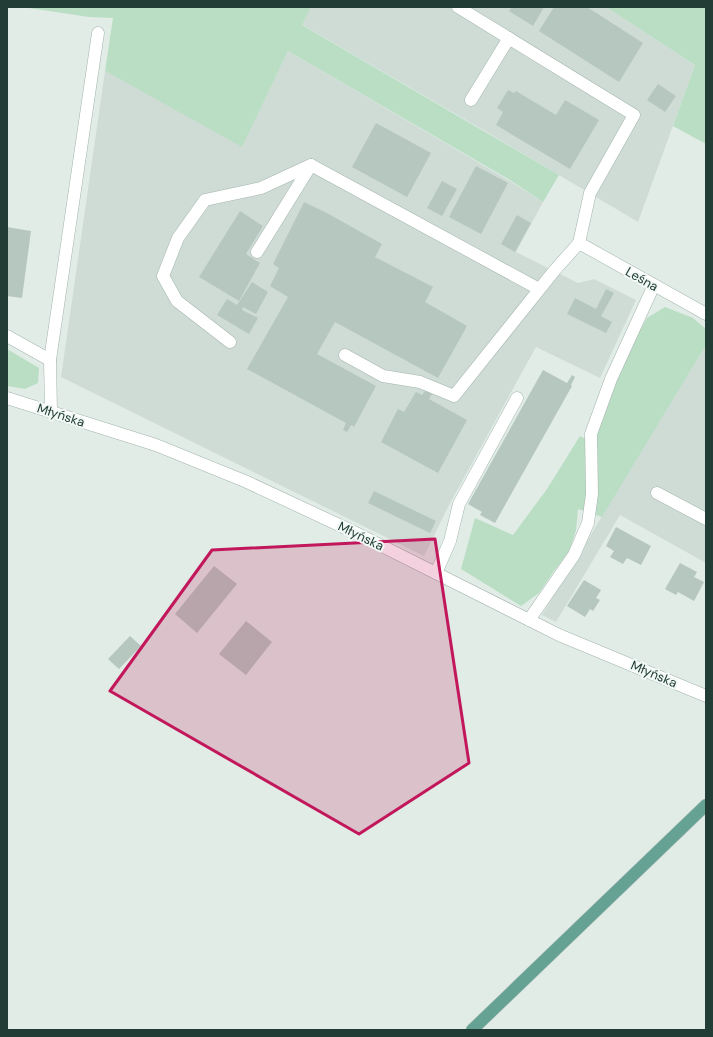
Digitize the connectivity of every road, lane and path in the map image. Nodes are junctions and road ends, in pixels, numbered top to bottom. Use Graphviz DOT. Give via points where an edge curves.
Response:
graph roads {
  1 [pos="458,7"];
  2 [pos="98,33"];
  3 [pos="509,38"];
  4 [pos="471,100"];
  5 [pos="311,165"];
  6 [pos="579,242"];
  7 [pos="257,252"];
  8 [pos="654,285"];
  9 [pos="539,289"];
  10 [pos="706,314"];
  11 [pos="7,336"];
  12 [pos="230,342"];
  13 [pos="345,355"];
  14 [pos="50,360"];
  15 [pos="7,398"];
  16 [pos="517,398"];
  17 [pos="51,412"];
  18 [pos="657,493"];
  19 [pos="706,519"];
  20 [pos="436,573"];
  21 [pos="529,620"];
  22 [pos="706,696"];
  23 [pos="706,805"];
  24 [pos="472,1030"];
  1 -- 3 [label="street"];
  2 -- 14 [label="street"];
  3 -- 4 [label="street"];
  3 -- 6 [label="street" via="634,115 590,193"];
  5 -- 7 [label="street"];
  5 -- 9 [label="street"];
  5 -- 12 [label="street" via="261,188 205,200 178,238 163,276 176,301"];
  6 -- 8 [label="street, Leśna"];
  6 -- 9 [label="street"];
  8 -- 10 [label="street, Leśna"];
  8 -- 21 [label="street" via="611,379 591,434 592,494 588,523 574,555"];
  9 -- 13 [label="street" via="454,396 420,382 383,376"];
  11 -- 14 [label="street"];
  14 -- 17 [label="street"];
  15 -- 17 [label="street, Młyńska"];
  16 -- 20 [label="street" via="459,504 450,541"];
  17 -- 20 [label="street, Młyńska" via="156,445 247,482"];
  18 -- 19 [label="street"];
  20 -- 21 [label="street, Młyńska"];
  21 -- 22 [label="street, Młyńska"];
  23 -- 24 [label="main road"];
}
